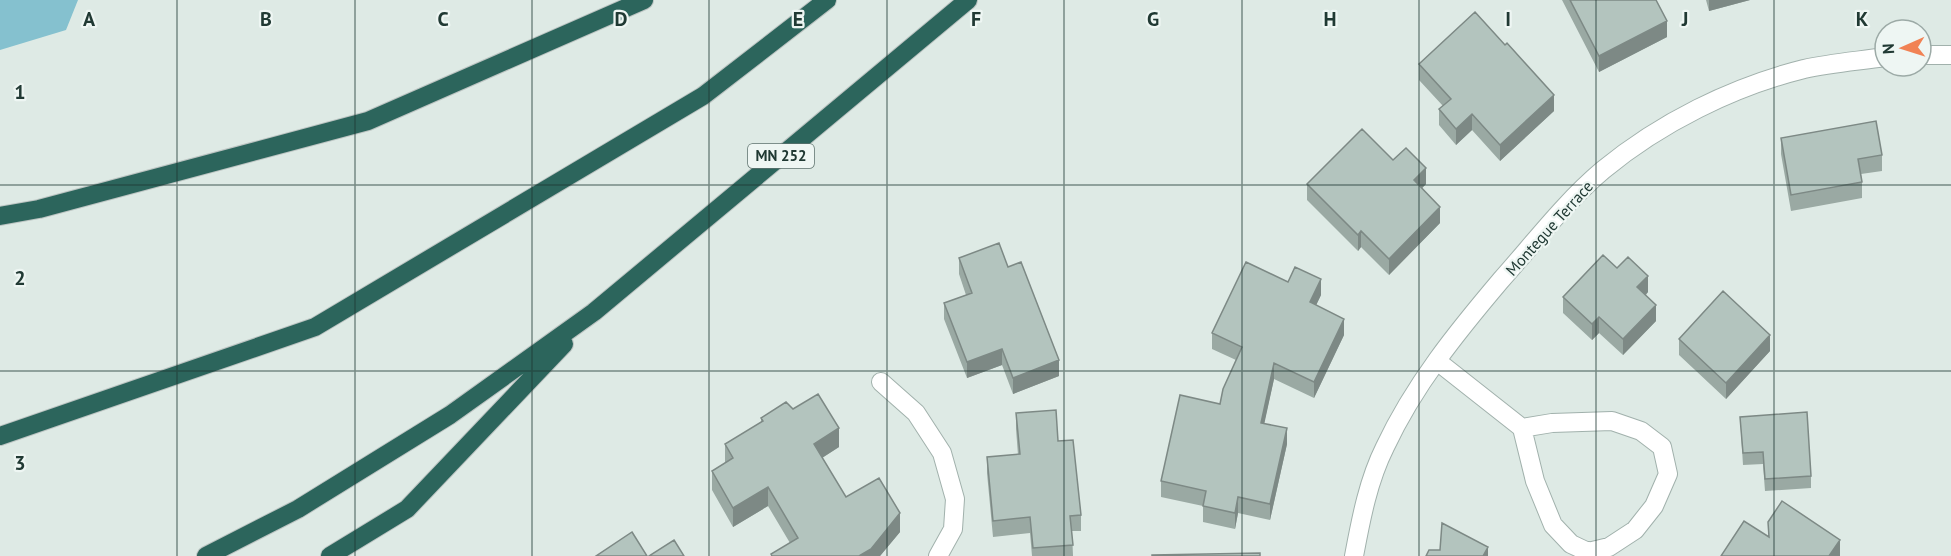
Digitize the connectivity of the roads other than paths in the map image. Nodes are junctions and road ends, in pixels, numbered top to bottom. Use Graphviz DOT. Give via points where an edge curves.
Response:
graph roads {
  1 [pos="644,0"];
  2 [pos="827,0"];
  3 [pos="968,0"];
  4 [pos="1951,54"];
  5 [pos="1933,55"];
  6 [pos="1873,59"];
  7 [pos="0,216"];
  8 [pos="594,312"];
  9 [pos="1437,361"];
  10 [pos="881,382"];
  11 [pos="1522,428"];
  12 [pos="0,436"];
  13 [pos="206,556"];
  14 [pos="330,556"];
  15 [pos="938,556"];
  16 [pos="1354,556"];
  1 -- 7 [label="highway" via="368,121"];
  2 -- 12 [label="highway" via="703,96 315,327"];
  3 -- 8 [label="highway, MN 252"];
  4 -- 5 [label="street"];
  6 -- 9 [label="street, Montegue Terrace" via="1804,69 1760,83 1677,120 1638,144 1569,203 1466,321"];
  8 -- 13 [label="highway" via="450,415 298,509"];
  8 -- 14 [label="highway" via="407,509"];
  9 -- 11 [label="street"];
  9 -- 16 [label="street, Montegue Terrace" via="1414,392 1384,449 1363,507"];
  10 -- 15 [label="street" via="916,413 942,453 955,499 953,529"];
  11 -- 11 [label="street" via="1612,421 1641,431 1662,447 1668,474 1654,506 1635,530 1609,546 1588,552 1571,544 1553,525 1535,481"];
}
